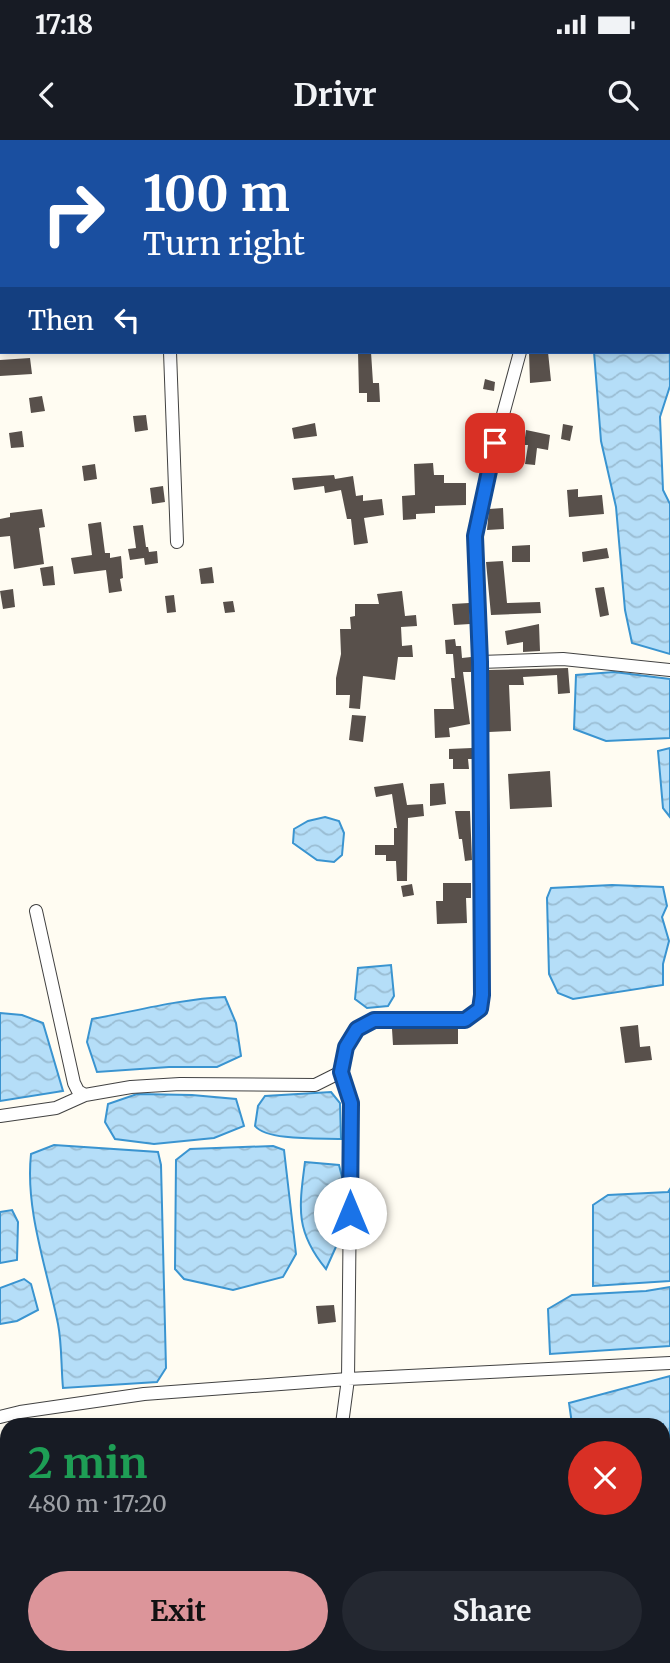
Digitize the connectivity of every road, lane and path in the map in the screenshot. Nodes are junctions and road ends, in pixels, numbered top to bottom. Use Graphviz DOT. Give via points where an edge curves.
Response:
graph roads {
  1 [pos="170,354"];
  2 [pos="519,354"];
  3 [pos="177,542"];
  4 [pos="480,662"];
  5 [pos="670,670"];
  6 [pos="36,911"];
  7 [pos="341,1072"];
  8 [pos="85,1095"];
  9 [pos="0,1116"];
  10 [pos="670,1363"];
  11 [pos="348,1379"];
  12 [pos="0,1417"];
  13 [pos="343,1418"];
  1 -- 3 [label="street"];
  2 -- 4 [label="street" via="475,536"];
  4 -- 5 [label="street" via="564,659"];
  4 -- 7 [label="street" via="480,1009 465,1020 374,1020 357,1029 346,1047"];
  6 -- 8 [label="street" via="74,1083"];
  7 -- 8 [label="street" via="315,1085 180,1084"];
  7 -- 11 [label="street" via="351,1103"];
  8 -- 9 [label="street" via="55,1108"];
  10 -- 11 [label="street"];
  11 -- 12 [label="street" via="144,1394"];
  11 -- 13 [label="street"];
}
